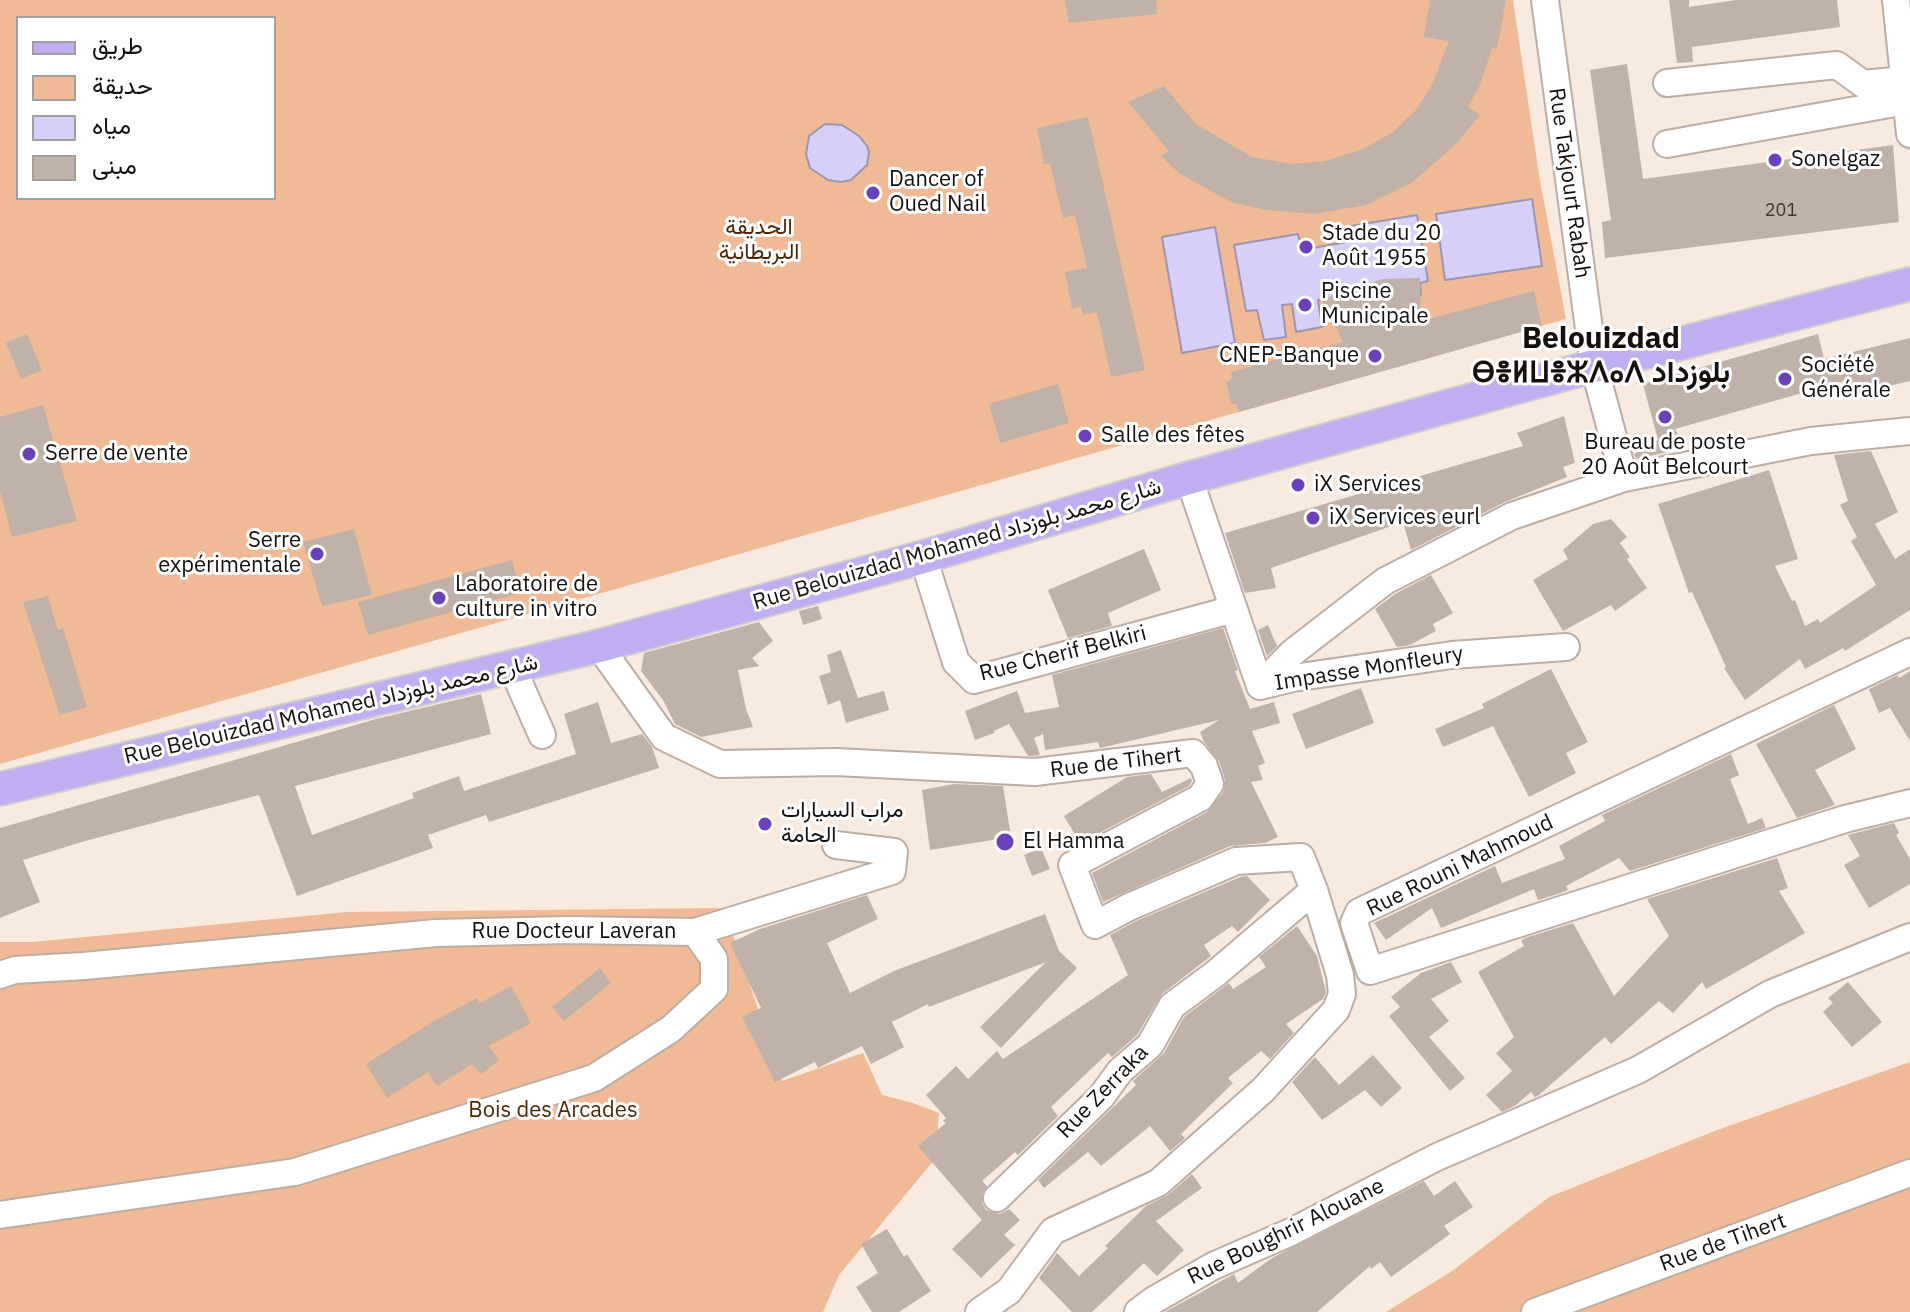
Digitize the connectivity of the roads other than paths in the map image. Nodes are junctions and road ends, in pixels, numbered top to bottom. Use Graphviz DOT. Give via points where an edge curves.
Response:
graph roads {
  1 [pos="1545,0"];
  2 [pos="1896,0"];
  3 [pos="1667,83"];
  4 [pos="1905,90"];
  5 [pos="1910,134"];
  6 [pos="1667,144"];
  7 [pos="1910,284"];
  8 [pos="1594,366"];
  9 [pos="1910,431"];
  10 [pos="1189,478"];
  11 [pos="1624,478"];
  12 [pos="923,557"];
  13 [pos="1234,609"];
  14 [pos="599,646"];
  15 [pos="1566,647"];
  16 [pos="1910,652"];
  17 [pos="512,667"];
  18 [pos="1260,686"];
  19 [pos="542,735"];
  20 [pos="0,789"];
  21 [pos="1910,803"];
  22 [pos="836,845"];
  23 [pos="1314,890"];
  24 [pos="695,932"];
  25 [pos="1910,937"];
  26 [pos="5,966"];
  27 [pos="1910,1173"];
  28 [pos="997,1198"];
  29 [pos="0,1215"];
  30 [pos="979,1312"];
  31 [pos="1138,1312"];
  32 [pos="1535,1312"];
  1 -- 8 [label="street, Rue Takjourt Rabah"];
  2 -- 4 [label="street"];
  3 -- 4 [label="street" via="1837,65 1863,84"];
  4 -- 5 [label="street"];
  4 -- 6 [label="street"];
  7 -- 8 [label="main road, Rue Belouizdad Mohamed شارع محمد بلوزداد"];
  8 -- 10 [label="main road, Rue Belouizdad Mohamed شارع محمد بلوزداد"];
  8 -- 11 [label="street"];
  9 -- 11 [label="street" via="1811,441"];
  10 -- 12 [label="main road, Rue Belouizdad Mohamed شارع محمد بلوزداد"];
  10 -- 13 [label="street"];
  11 -- 18 [label="street, Impasse Monfleury" via="1512,516 1385,581 1292,653"];
  12 -- 13 [label="street, Rue Cherif Belkiri" via="956,662 974,680"];
  12 -- 14 [label="main road, Rue Belouizdad Mohamed شارع محمد بلوزداد"];
  13 -- 18 [label="street"];
  14 -- 17 [label="main road, Rue Belouizdad Mohamed شارع محمد بلوزداد"];
  14 -- 23 [label="street, Rue de Tihert" via="664,737 720,764 836,762 1035,772 1193,753 1210,784 1200,798 1072,865 1095,925 1236,861 1301,857"];
  15 -- 18 [label="street, Impasse Monfleury" via="1452,655"];
  16 -- 21 [label="street, Rue Rouni Mahmoud" via="1359,912 1354,923 1370,971 1845,819"];
  17 -- 19 [label="street"];
  17 -- 20 [label="main road, Rue Belouizdad Mohamed شارع محمد بلوزداد"];
  22 -- 24 [label="street" via="894,852 892,871"];
  23 -- 28 [label="street, Rue Zerraka" via="1172,1006 1150,1045"];
  23 -- 30 [label="street, Rue de Tihert" via="1340,975 1342,994 1336,1010 1263,1090 1158,1183 1053,1231 1009,1291"];
  24 -- 26 [label="street, Rue Docteur Laveran" via="436,933 84,966"];
  24 -- 29 [label="street, Rue Docteur Laveran" via="714,959 714,989 671,1029 594,1078 295,1172"];
  25 -- 31 [label="street, Rue Boughrir Alouane" via="1770,994 1638,1070 1437,1157 1213,1266"];
  27 -- 32 [label="street, Rue de Tihert"];
}
